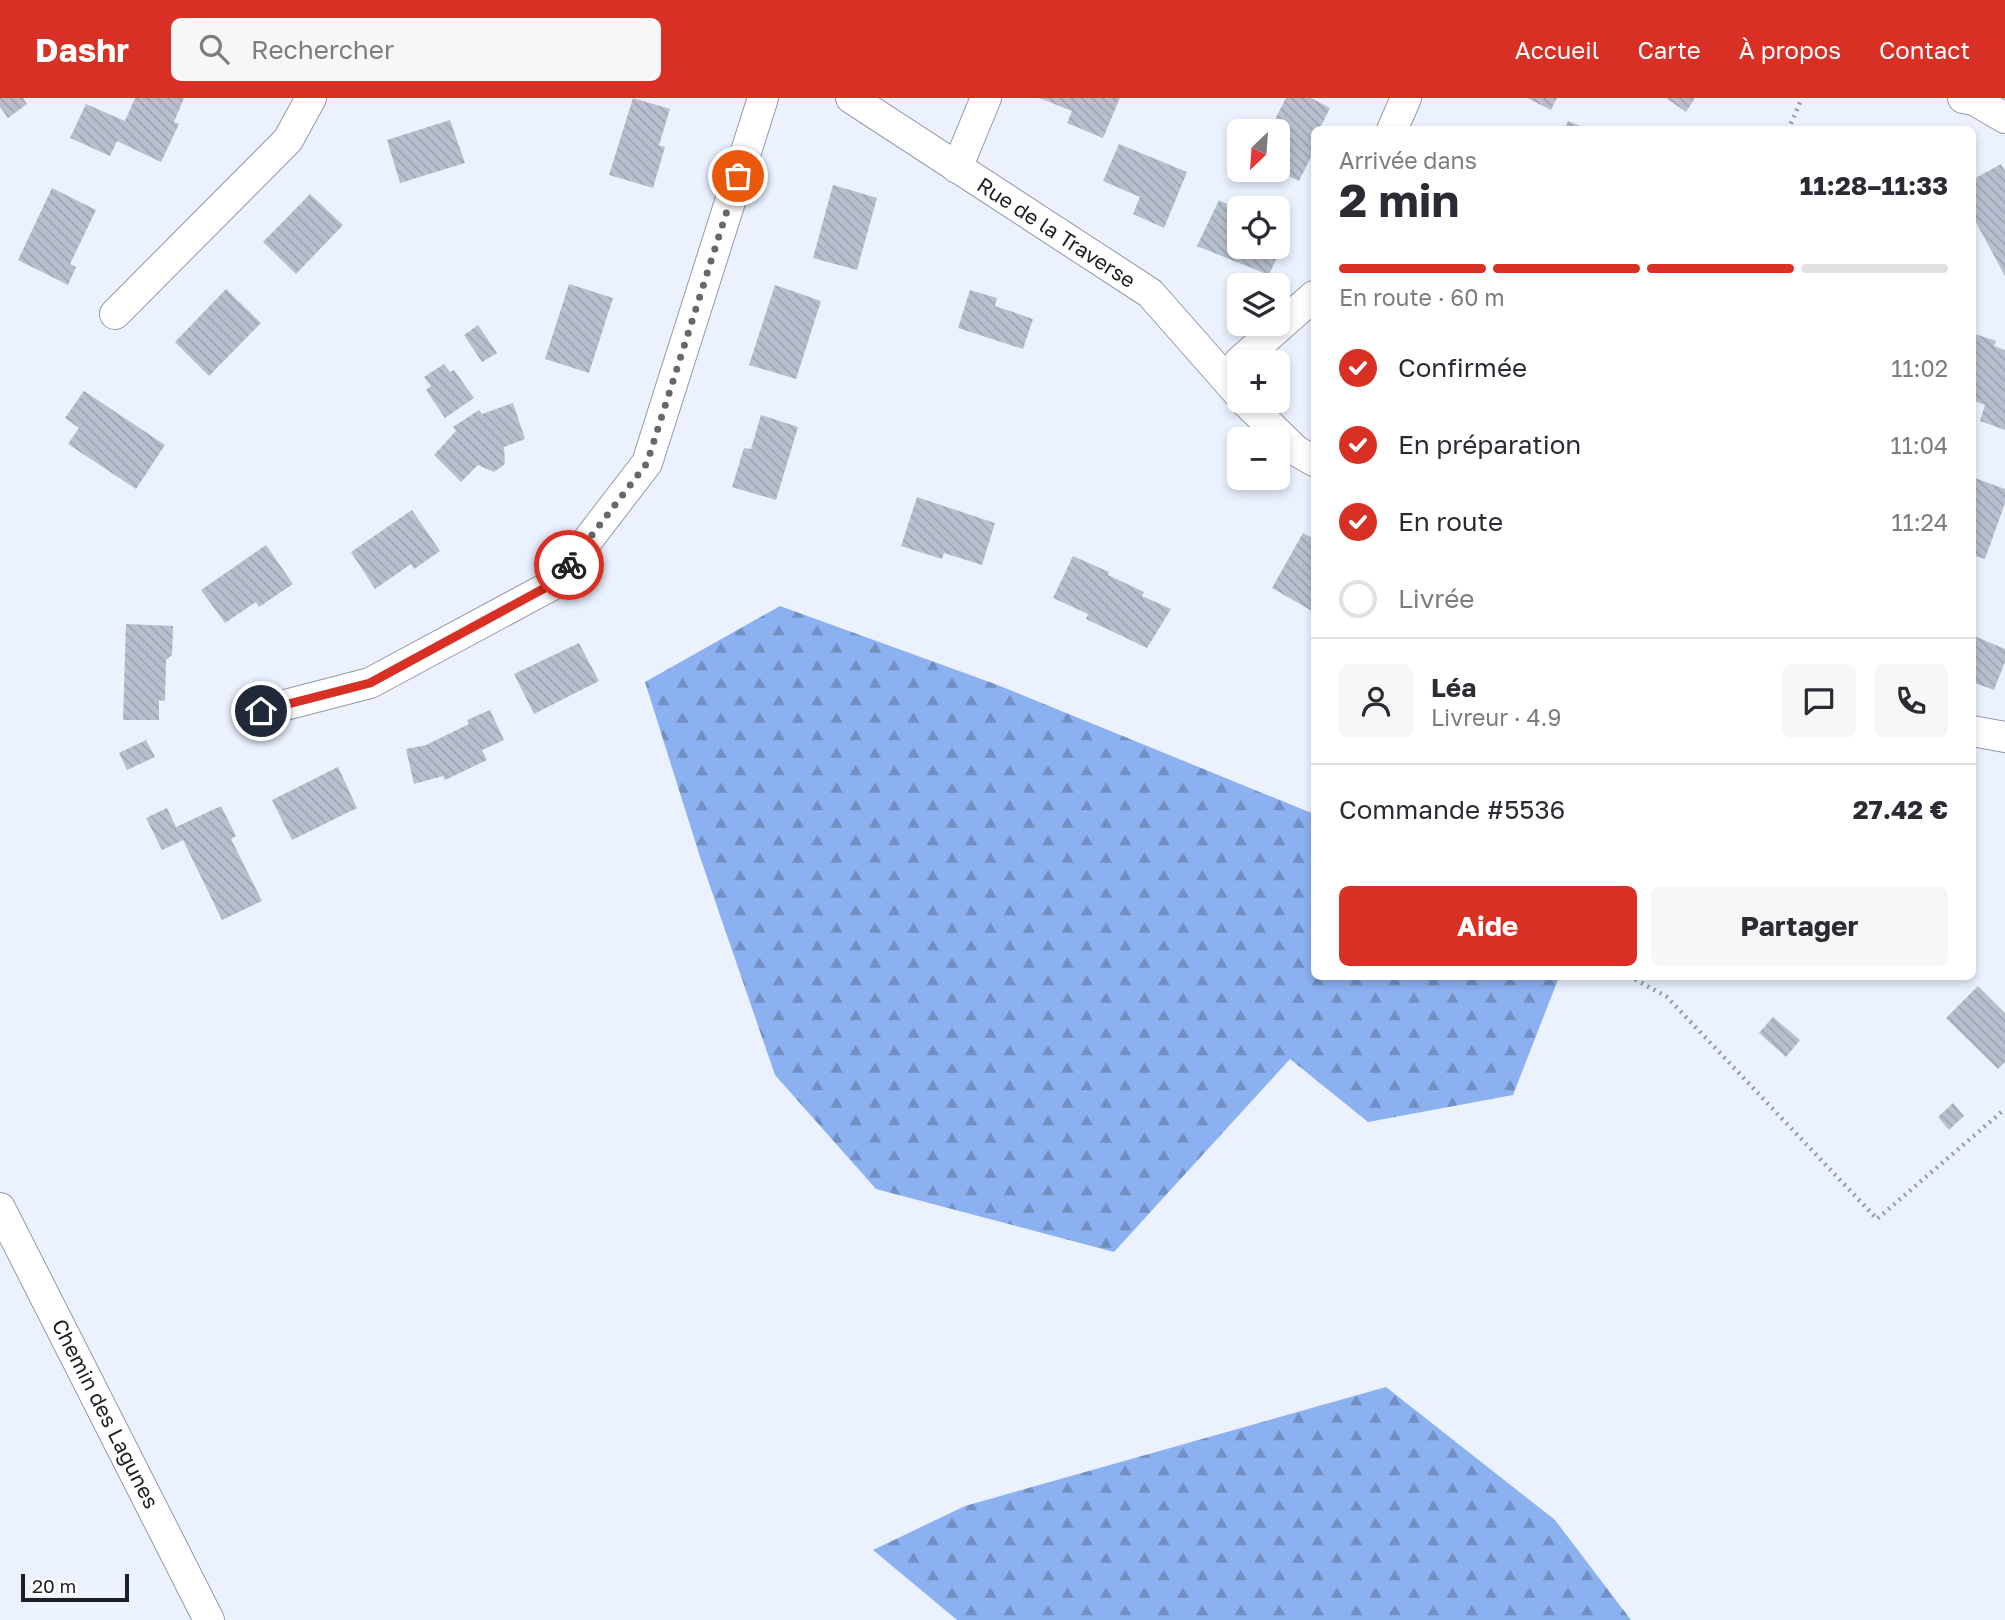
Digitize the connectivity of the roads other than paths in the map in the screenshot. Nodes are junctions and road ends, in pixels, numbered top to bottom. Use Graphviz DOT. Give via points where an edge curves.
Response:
graph roads {
  1 [pos="311,98"];
  2 [pos="763,98"];
  3 [pos="851,98"];
  4 [pos="986,98"];
  5 [pos="1406,98"];
  6 [pos="1963,98"];
  7 [pos="2005,118"];
  8 [pos="1394,126"];
  9 [pos="957,168"];
  10 [pos="1311,299"];
  11 [pos="115,314"];
  12 [pos="1259,350"];
  13 [pos="1227,366"];
  14 [pos="1257,413"];
  15 [pos="1311,459"];
  16 [pos="261,711"];
  17 [pos="1976,732"];
  18 [pos="2005,737"];
  19 [pos="0,1208"];
  20 [pos="209,1620"];
  1 -- 11 [label="street" via="288,140"];
  2 -- 16 [label="street" via="647,463 554,583 370,683"];
  3 -- 9 [label="street, Rue de la Traverse"];
  4 -- 9 [label="street"];
  5 -- 8 [label="street"];
  6 -- 7 [label="street"];
  9 -- 13 [label="street, Rue de la Traverse" via="1150,293"];
  10 -- 12 [label="street"];
  14 -- 15 [label="street"];
  17 -- 18 [label="street"];
  19 -- 20 [label="street, Chemin des Lagunes"];
}
